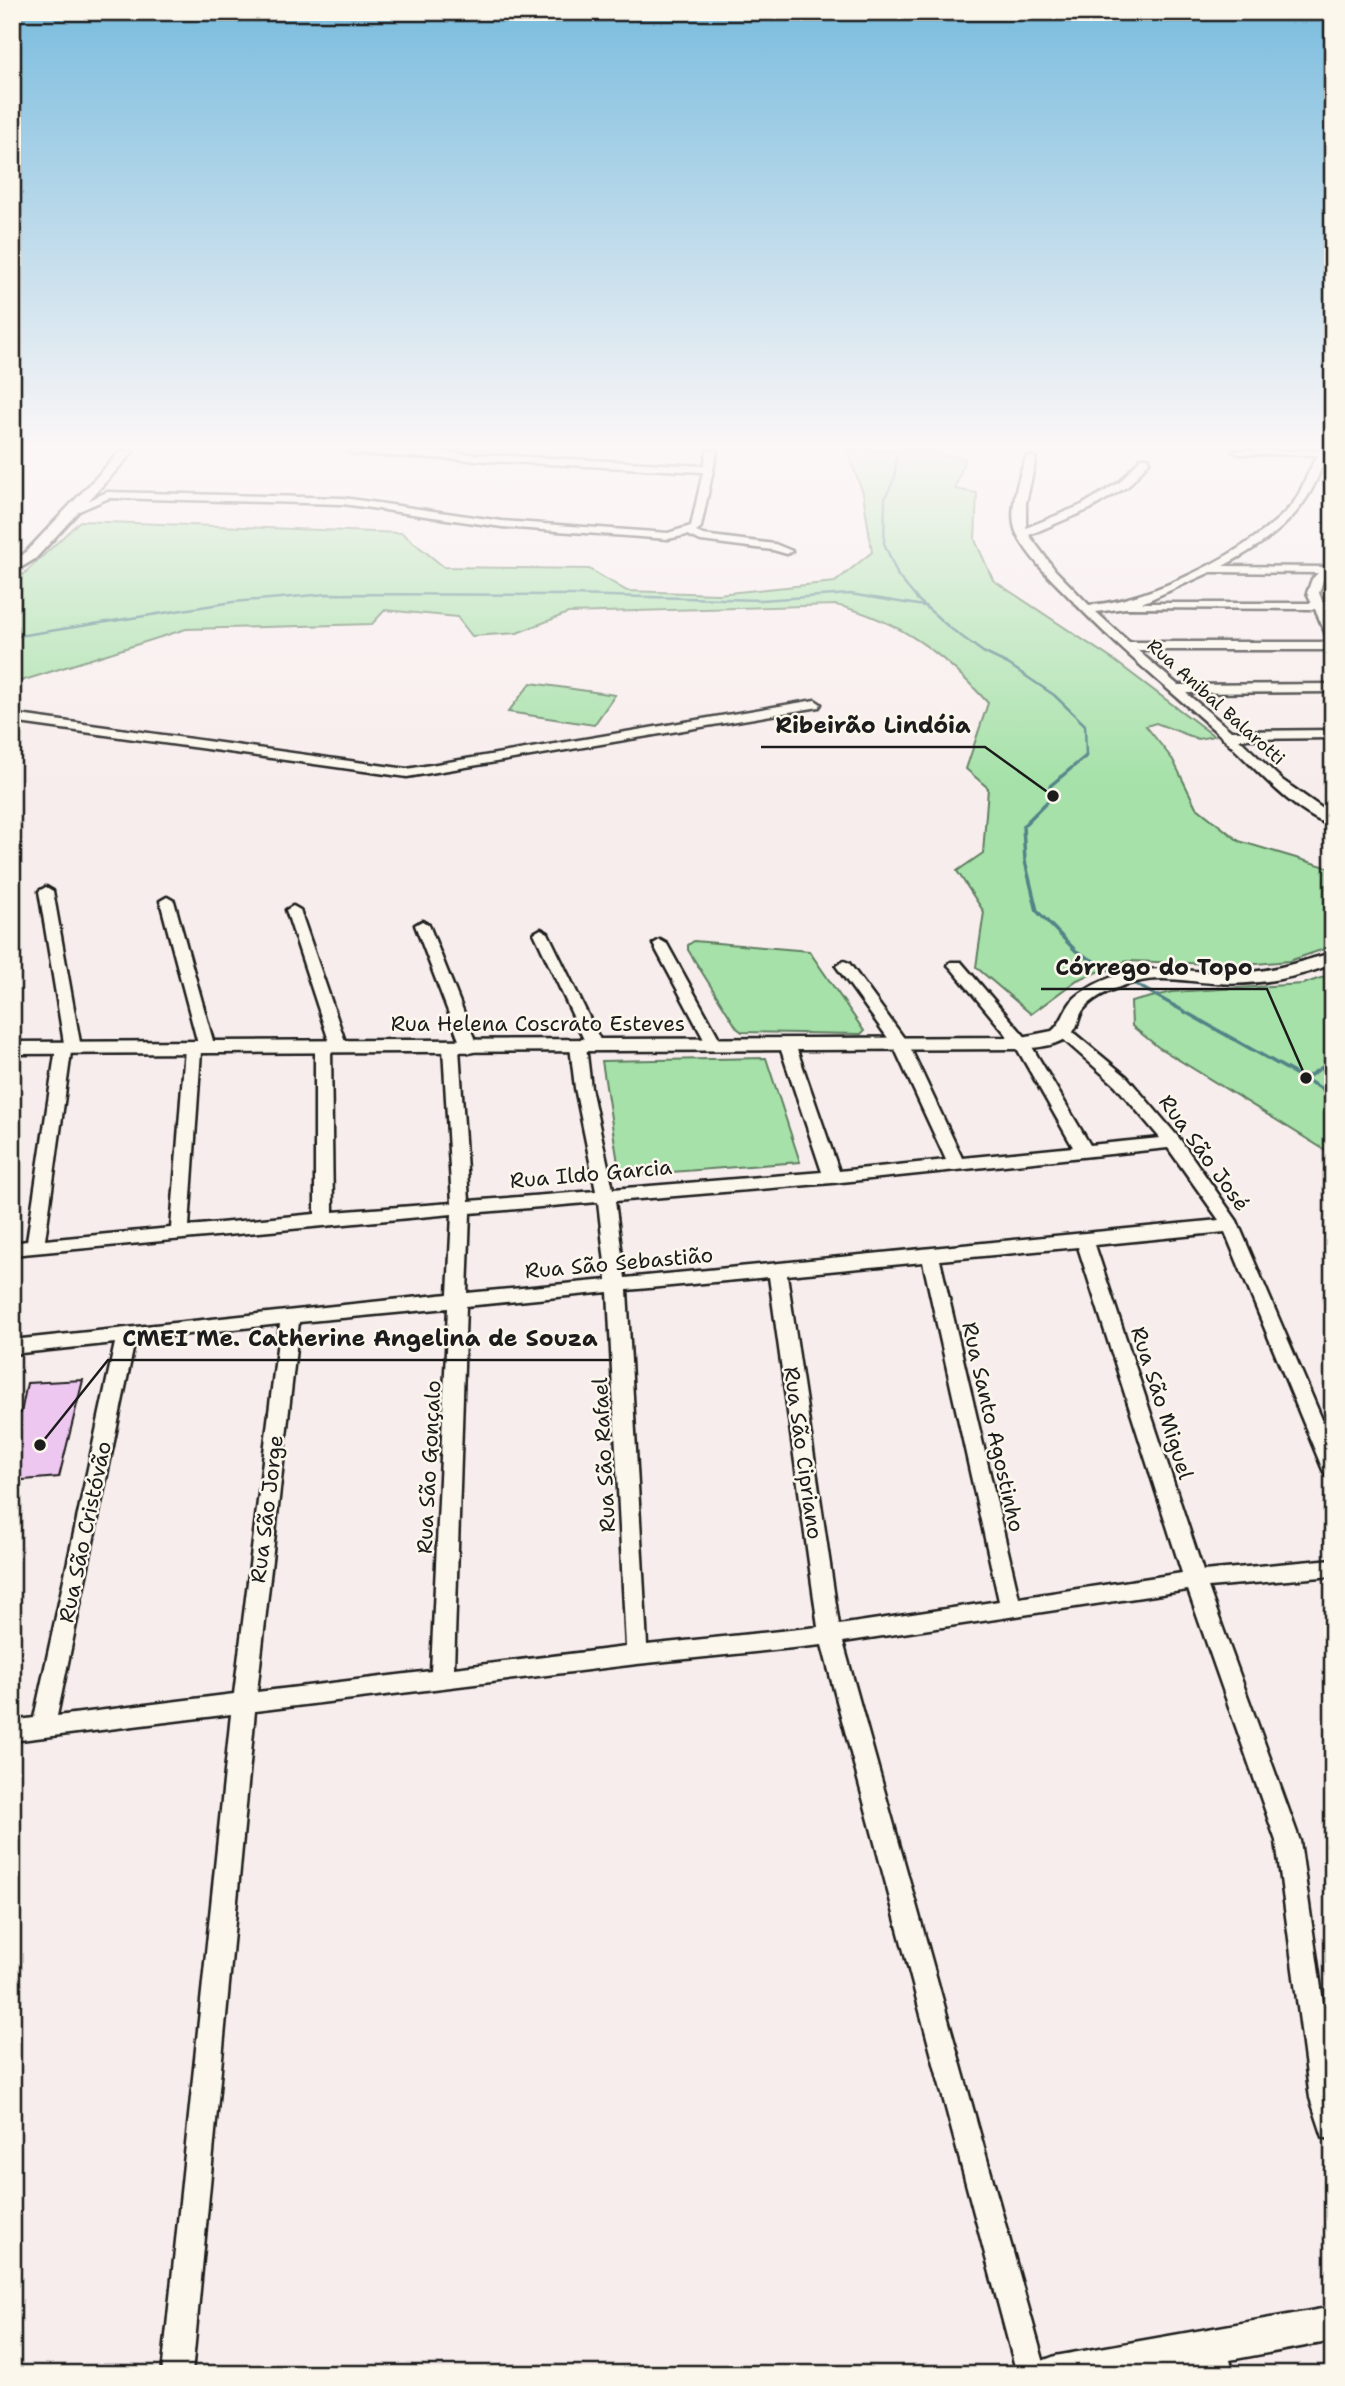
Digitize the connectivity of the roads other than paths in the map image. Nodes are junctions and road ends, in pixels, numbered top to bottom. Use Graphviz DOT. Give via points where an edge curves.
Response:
graph roads {
  1 [pos="1041,562"];
  2 [pos="1223,562"];
  3 [pos="1211,569"];
  4 [pos="1331,569"];
  5 [pos="1120,606"];
  6 [pos="1317,606"];
  7 [pos="1333,606"];
  8 [pos="1087,609"];
  9 [pos="1333,637"];
  10 [pos="1128,646"];
  11 [pos="1333,646"];
  12 [pos="1333,688"];
  13 [pos="1174,689"];
  14 [pos="815,704"];
  15 [pos="12,718"];
  16 [pos="1333,734"];
  17 [pos="1228,735"];
  18 [pos="1333,822"];
  19 [pos="46,891"];
  20 [pos="167,901"];
  21 [pos="293,910"];
  22 [pos="422,925"];
  23 [pos="541,933"];
  24 [pos="660,944"];
  25 [pos="1333,958"];
  26 [pos="956,965"];
  27 [pos="844,966"];
  28 [pos="1063,1032"];
  29 [pos="1022,1044"];
  30 [pos="901,1045"];
  31 [pos="586,1046"];
  32 [pos="788,1046"];
  33 [pos="331,1047"];
  34 [pos="716,1047"];
  35 [pos="12,1048"];
  36 [pos="69,1048"];
  37 [pos="200,1048"];
  38 [pos="461,1048"];
  39 [pos="1173,1142"];
  40 [pos="1085,1152"];
  41 [pos="957,1165"];
  42 [pos="832,1177"];
  43 [pos="606,1196"];
  44 [pos="461,1208"];
  45 [pos="324,1219"];
  46 [pos="1231,1225"];
  47 [pos="180,1233"];
  48 [pos="1084,1241"];
  49 [pos="35,1247"];
  50 [pos="12,1249"];
  51 [pos="930,1255"];
  52 [pos="777,1272"];
  53 [pos="617,1285"];
  54 [pos="459,1301"];
  55 [pos="290,1316"];
  56 [pos="126,1336"];
  57 [pos="12,1347"];
  58 [pos="1333,1470"];
  59 [pos="1333,1567"];
  60 [pos="1195,1580"];
  61 [pos="1011,1608"];
  62 [pos="830,1634"];
  63 [pos="637,1655"];
  64 [pos="442,1678"];
  65 [pos="244,1703"];
  66 [pos="43,1728"];
  67 [pos="12,1731"];
  68 [pos="1333,2127"];
  69 [pos="1333,2324"];
  70 [pos="1215,2360"];
  71 [pos="177,2374"];
  72 [pos="1032,2374"];
  73 [pos="1055,2374"];
  1 -- 8 [label="street, Rua Anibal Balarotti"];
  2 -- 3 [label="street"];
  3 -- 4 [label="street"];
  3 -- 5 [label="street"];
  4 -- 6 [label="street" via="1318,579 1313,593"];
  5 -- 6 [label="street"];
  5 -- 8 [label="street"];
  6 -- 7 [label="street"];
  6 -- 9 [label="street"];
  8 -- 10 [label="street, Rua Anibal Balarotti"];
  10 -- 11 [label="street"];
  10 -- 13 [label="street, Rua Anibal Balarotti"];
  12 -- 13 [label="street"];
  13 -- 17 [label="street, Rua Anibal Balarotti"];
  14 -- 15 [label="street" via="407,773"];
  16 -- 17 [label="street"];
  17 -- 18 [label="street, Rua Anibal Balarotti" via="1289,792"];
  19 -- 36 [label="street"];
  20 -- 37 [label="street"];
  21 -- 33 [label="street"];
  22 -- 38 [label="street, Rua São Gonçalo"];
  23 -- 31 [label="street, Rua São Rafael"];
  24 -- 34 [label="street"];
  25 -- 28 [label="street" via="1261,977 1141,975 1077,1004"];
  26 -- 29 [label="street"];
  27 -- 30 [label="street"];
  28 -- 29 [label="street, Rua Helena Coscrato Esteves"];
  28 -- 39 [label="street, Rua São José" via="1121,1081"];
  29 -- 30 [label="street, Rua Helena Coscrato Esteves"];
  29 -- 40 [label="street"];
  30 -- 32 [label="street, Rua Helena Coscrato Esteves"];
  30 -- 41 [label="street"];
  31 -- 34 [label="street, Rua Helena Coscrato Esteves"];
  31 -- 38 [label="street, Rua Helena Coscrato Esteves"];
  31 -- 43 [label="street, Rua São Rafael" via="583,1088"];
  32 -- 34 [label="street, Rua Helena Coscrato Esteves"];
  32 -- 42 [label="street"];
  33 -- 37 [label="street, Rua Helena Coscrato Esteves"];
  33 -- 38 [label="street, Rua Helena Coscrato Esteves"];
  33 -- 45 [label="street"];
  35 -- 36 [label="street, Rua Helena Coscrato Esteves"];
  36 -- 37 [label="street, Rua Helena Coscrato Esteves"];
  36 -- 49 [label="street"];
  37 -- 47 [label="street"];
  38 -- 44 [label="street, Rua São Gonçalo"];
  39 -- 40 [label="street, Rua Ildo Garcia"];
  39 -- 46 [label="street, Rua São José"];
  40 -- 41 [label="street, Rua Ildo Garcia"];
  41 -- 42 [label="street, Rua Ildo Garcia"];
  42 -- 43 [label="street, Rua Ildo Garcia"];
  43 -- 44 [label="street, Rua Ildo Garcia"];
  43 -- 53 [label="street, Rua São Rafael"];
  44 -- 45 [label="street, Rua Ildo Garcia"];
  44 -- 54 [label="street, Rua São Gonçalo"];
  45 -- 47 [label="street, Rua Ildo Garcia"];
  46 -- 48 [label="street, Rua São Sebastião"];
  46 -- 58 [label="street, Rua São José"];
  47 -- 49 [label="street, Rua Ildo Garcia"];
  48 -- 51 [label="street, Rua São Sebastião"];
  48 -- 60 [label="street, Rua São Miguel"];
  49 -- 50 [label="street, Rua Ildo Garcia"];
  51 -- 52 [label="street, Rua São Sebastião"];
  51 -- 61 [label="street, Rua Santo Agostinho"];
  52 -- 53 [label="street, Rua São Sebastião"];
  52 -- 62 [label="street, Rua São Cipriano"];
  53 -- 54 [label="street, Rua São Sebastião"];
  53 -- 63 [label="street, Rua São Rafael"];
  54 -- 55 [label="street, Rua São Sebastião"];
  54 -- 64 [label="street, Rua São Gonçalo"];
  55 -- 56 [label="street, Rua São Sebastião"];
  55 -- 65 [label="street, Rua São Jorge"];
  56 -- 57 [label="street, Rua São Sebastião"];
  56 -- 66 [label="street, Rua São Cristóvão"];
  59 -- 60 [label="street"];
  60 -- 61 [label="street"];
  60 -- 68 [label="street, Rua São Miguel" via="1288,1841 1323,2098"];
  61 -- 62 [label="street"];
  62 -- 63 [label="street"];
  62 -- 72 [label="street, Rua São Cipriano"];
  63 -- 64 [label="street"];
  64 -- 65 [label="street"];
  65 -- 66 [label="street"];
  65 -- 71 [label="street, Rua São Jorge"];
  66 -- 67 [label="street"];
  69 -- 70 [label="street"];
  70 -- 73 [label="street"];
}
